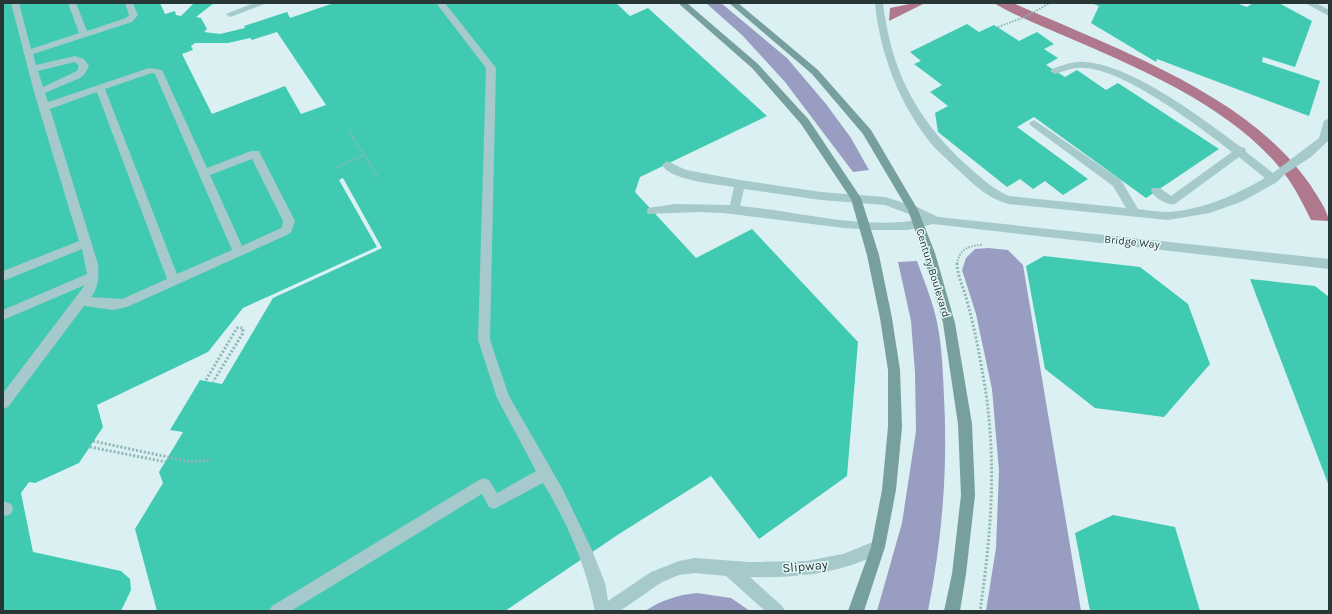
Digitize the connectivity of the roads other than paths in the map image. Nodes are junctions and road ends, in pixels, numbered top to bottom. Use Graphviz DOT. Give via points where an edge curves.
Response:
graph roads {
  1 [pos="15,3"];
  2 [pos="72,3"];
  3 [pos="129,3"];
  4 [pos="262,3"];
  5 [pos="440,3"];
  6 [pos="682,3"];
  7 [pos="733,3"];
  8 [pos="880,3"];
  9 [pos="1309,3"];
  10 [pos="1329,13"];
  11 [pos="230,14"];
  12 [pos="84,35"];
  13 [pos="28,53"];
  14 [pos="33,69"];
  15 [pos="1055,71"];
  16 [pos="100,88"];
  17 [pos="40,92"];
  18 [pos="44,107"];
  19 [pos="1329,121"];
  20 [pos="1034,123"];
  21 [pos="1241,151"];
  22 [pos="667,165"];
  23 [pos="204,173"];
  24 [pos="1273,178"];
  25 [pos="740,184"];
  26 [pos="1156,191"];
  27 [pos="856,198"];
  28 [pos="734,210"];
  29 [pos="912,210"];
  30 [pos="652,211"];
  31 [pos="1134,212"];
  32 [pos="936,221"];
  33 [pos="919,225"];
  34 [pos="865,226"];
  35 [pos="85,243"];
  36 [pos="239,252"];
  37 [pos="1329,264"];
  38 [pos="3,276"];
  39 [pos="93,277"];
  40 [pos="174,281"];
  41 [pos="81,301"];
  42 [pos="3,315"];
  43 [pos="3,403"];
  44 [pos="544,474"];
  45 [pos="878,547"];
  46 [pos="730,569"];
  47 [pos="277,611"];
  48 [pos="603,611"];
  49 [pos="608,611"];
  50 [pos="777,611"];
  51 [pos="856,611"];
  52 [pos="952,611"];
  1 -- 13 [label="lane"];
  2 -- 12 [label="lane"];
  3 -- 12 [label="lane" via="134,15 132,18"];
  4 -- 11 [label="lane"];
  5 -- 44 [label="lane" via="491,68 484,340 503,398"];
  6 -- 27 [label="main road" via="755,66 788,101"];
  7 -- 29 [label="main road, Century Boulevard" via="815,72 843,104 867,132"];
  8 -- 31 [label="lane" via="880,21 890,59 908,99 937,143 982,187 1008,200"];
  9 -- 10 [label="lane"];
  12 -- 13 [label="lane"];
  13 -- 14 [label="lane"];
  14 -- 17 [label="lane"];
  14 -- 17 [label="lane" via="75,59 81,61 84,66 77,76"];
  15 -- 21 [label="lane" via="1087,65 1107,69 1178,108"];
  16 -- 18 [label="lane"];
  16 -- 23 [label="lane" via="152,70 159,72"];
  16 -- 40 [label="lane"];
  17 -- 18 [label="lane"];
  18 -- 35 [label="lane"];
  19 -- 24 [label="lane" via="1324,140"];
  20 -- 31 [label="lane" via="1117,182"];
  21 -- 24 [label="lane"];
  21 -- 26 [label="lane" via="1171,201"];
  22 -- 25 [label="lane" via="685,174"];
  23 -- 36 [label="lane"];
  23 -- 36 [label="lane" via="256,154 290,221 283,232"];
  24 -- 31 [label="lane" via="1240,198 1210,209 1168,216"];
  25 -- 27 [label="lane" via="821,196"];
  25 -- 28 [label="lane"];
  27 -- 29 [label="lane" via="885,201"];
  27 -- 34 [label="main road"];
  28 -- 30 [label="lane" via="672,207"];
  28 -- 34 [label="lane"];
  29 -- 32 [label="lane"];
  29 -- 33 [label="main road, Century Boulevard"];
  32 -- 33 [label="lane"];
  32 -- 37 [label="lane, Bridge Way"];
  33 -- 34 [label="lane"];
  33 -- 52 [label="main road, Century Boulevard" via="949,323 964,424 968,495 960,574"];
  34 -- 45 [label="main road" via="884,304 894,370 895,427 889,490"];
  35 -- 38 [label="lane"];
  35 -- 39 [label="lane"];
  36 -- 40 [label="lane"];
  39 -- 41 [label="lane" via="90,290"];
  39 -- 42 [label="lane"];
  40 -- 41 [label="lane" via="122,304"];
  41 -- 43 [label="lane"];
  44 -- 47 [label="lane" via="494,502 479,489"];
  44 -- 48 [label="lane" via="561,500 588,555"];
  45 -- 46 [label="lane, Slipway" via="828,566"];
  45 -- 51 [label="main road"];
  46 -- 49 [label="lane, Slipway" via="690,566 666,573 642,586"];
  46 -- 50 [label="lane"];
}
